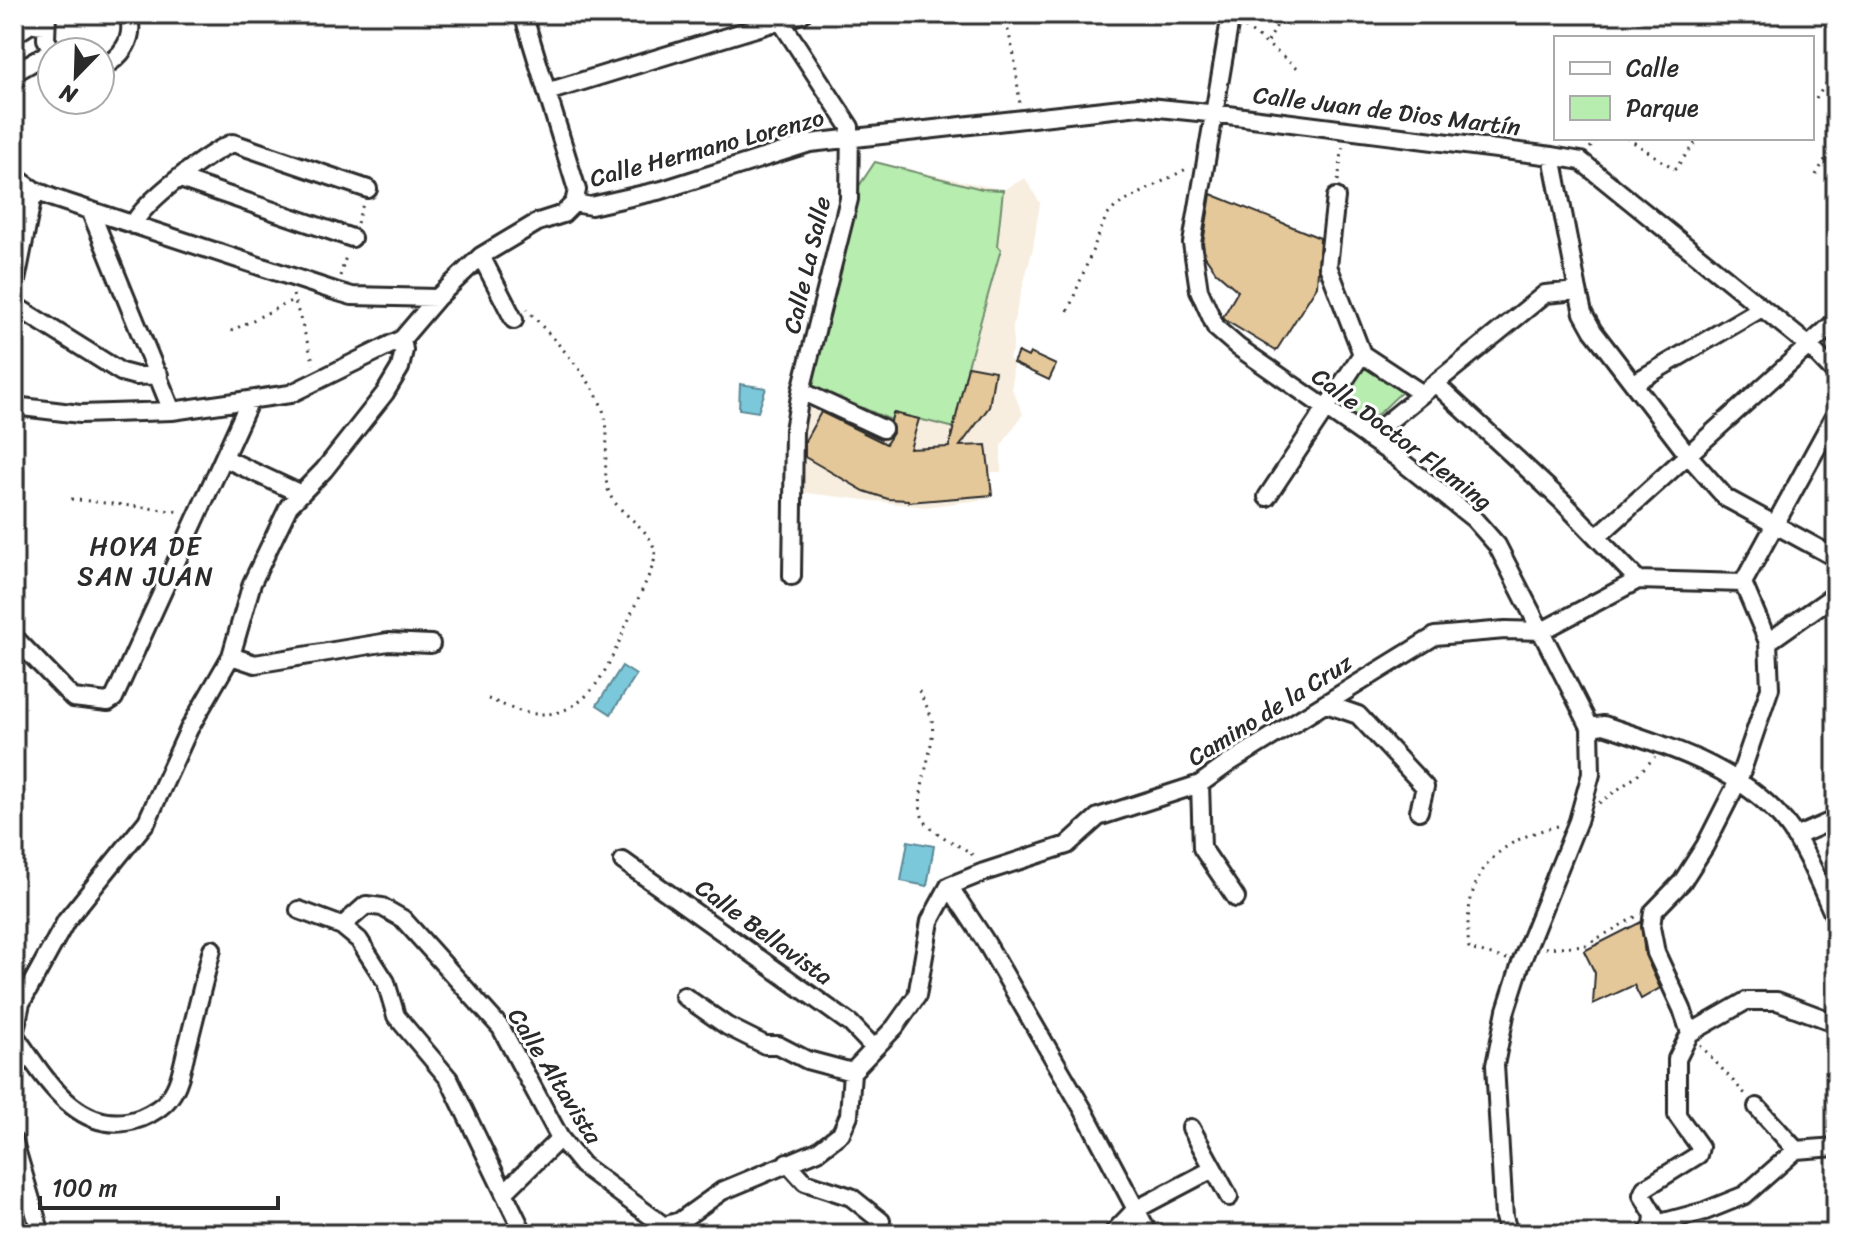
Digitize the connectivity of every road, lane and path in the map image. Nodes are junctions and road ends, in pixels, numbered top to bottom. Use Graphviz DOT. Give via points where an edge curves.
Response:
graph roads {
  1 [pos="128,14"];
  2 [pos="523,14"];
  3 [pos="802,14"];
  4 [pos="1004,14"];
  5 [pos="1283,14"];
  6 [pos="1232,16"];
  7 [pos="778,17"];
  8 [pos="46,20"];
  9 [pos="14,35"];
  10 [pos="1267,43"];
  11 [pos="36,59"];
  12 [pos="116,60"];
  13 [pos="1836,67"];
  14 [pos="1299,69"];
  15 [pos="14,73"];
  16 [pos="547,92"];
  17 [pos="1816,99"];
  18 [pos="1216,113"];
  19 [pos="1021,119"];
  20 [pos="1346,129"];
  21 [pos="852,138"];
  22 [pos="1630,140"];
  23 [pos="1697,140"];
  24 [pos="1836,141"];
  25 [pos="1552,156"];
  26 [pos="1207,158"];
  27 [pos="1816,175"];
  28 [pos="180,179"];
  29 [pos="20,183"];
  30 [pos="368,189"];
  31 [pos="1336,197"];
  32 [pos="574,203"];
  33 [pos="90,210"];
  34 [pos="126,222"];
  35 [pos="98,231"];
  36 [pos="352,238"];
  37 [pos="481,256"];
  38 [pos="293,279"];
  39 [pos="14,291"];
  40 [pos="1578,291"];
  41 [pos="437,298"];
  42 [pos="293,300"];
  43 [pos="14,305"];
  44 [pos="1759,306"];
  45 [pos="1068,311"];
  46 [pos="521,314"];
  47 [pos="1836,321"];
  48 [pos="231,331"];
  49 [pos="402,339"];
  50 [pos="1808,345"];
  51 [pos="1362,354"];
  52 [pos="1836,374"];
  53 [pos="159,375"];
  54 [pos="319,380"];
  55 [pos="1634,383"];
  56 [pos="1428,388"];
  57 [pos="801,391"];
  58 [pos="250,400"];
  59 [pos="14,406"];
  60 [pos="1325,408"];
  61 [pos="172,411"];
  62 [pos="1836,413"];
  63 [pos="883,429"];
  64 [pos="1368,438"];
  65 [pos="1688,455"];
  66 [pos="224,458"];
  67 [pos="14,472"];
  68 [pos="14,485"];
  69 [pos="301,494"];
  70 [pos="1267,497"];
  71 [pos="71,499"];
  72 [pos="198,514"];
  73 [pos="1774,524"];
  74 [pos="1597,537"];
  75 [pos="1836,558"];
  76 [pos="792,576"];
  77 [pos="1638,580"];
  78 [pos="1743,583"];
  79 [pos="1836,594"];
  80 [pos="1542,631"];
  81 [pos="14,637"];
  82 [pos="1768,642"];
  83 [pos="431,644"];
  84 [pos="231,656"];
  85 [pos="919,691"];
  86 [pos="488,699"];
  87 [pos="1326,704"];
  88 [pos="1590,727"];
  89 [pos="1662,745"];
  90 [pos="1739,779"];
  91 [pos="1200,784"];
  92 [pos="1419,811"];
  93 [pos="1579,815"];
  94 [pos="1836,819"];
  95 [pos="1795,837"];
  96 [pos="623,861"];
  97 [pos="984,872"];
  98 [pos="949,886"];
  99 [pos="1830,890"];
  100 [pos="1236,898"];
  101 [pos="299,910"];
  102 [pos="1653,912"];
  103 [pos="1836,920"];
  104 [pos="342,926"];
  105 [pos="212,949"];
  106 [pos="1524,955"];
  107 [pos="684,996"];
  108 [pos="1836,1023"];
  109 [pos="1690,1033"];
  110 [pos="14,1034"];
  111 [pos="873,1047"];
  112 [pos="852,1072"];
  113 [pos="1757,1107"];
  114 [pos="1191,1128"];
  115 [pos="560,1138"];
  116 [pos="14,1142"];
  117 [pos="1836,1147"];
  118 [pos="1796,1150"];
  119 [pos="787,1162"];
  120 [pos="1213,1169"];
  121 [pos="504,1193"];
  122 [pos="1229,1197"];
  123 [pos="1135,1210"];
  124 [pos="881,1221"];
  125 [pos="661,1230"];
  126 [pos="1650,1230"];
  127 [pos="41,1234"];
  128 [pos="524,1234"];
  129 [pos="1112,1234"];
  130 [pos="1149,1234"];
  131 [pos="1509,1234"];
  1 -- 12 [label="street" via="130,37"];
  2 -- 16 [label="street"];
  3 -- 7 [label="street"];
  4 -- 19 [label="path"];
  5 -- 10 [label="path"];
  6 -- 10 [label="path"];
  6 -- 18 [label="street, Calle Doctor Fleming"];
  7 -- 16 [label="street"];
  7 -- 21 [label="street" via="850,127"];
  8 -- 9 [label="street"];
  10 -- 14 [label="path"];
  11 -- 15 [label="street"];
  13 -- 17 [label="path"];
  16 -- 32 [label="street" via="577,190"];
  18 -- 19 [label="street" via="1139,106"];
  18 -- 20 [label="street, Calle Juan de Dios Martín"];
  18 -- 26 [label="street, Calle Doctor Fleming"];
  19 -- 21 [label="street"];
  20 -- 25 [label="street, Calle Juan de Dios Martín"];
  20 -- 31 [label="path"];
  21 -- 32 [label="street, Calle Hermano Lorenzo" via="810,143 608,204"];
  21 -- 57 [label="street, Calle La Salle" via="849,199"];
  22 -- 23 [label="path" via="1675,169"];
  24 -- 27 [label="path"];
  25 -- 40 [label="street"];
  25 -- 44 [label="street, Calle Juan de Dios Martín" via="1581,161"];
  26 -- 45 [label="path" via="1116,206 1106,217"];
  26 -- 60 [label="street, Calle Doctor Fleming" via="1192,243 1199,290 1216,328"];
  28 -- 30 [label="street" via="217,149 233,143"];
  28 -- 34 [label="street"];
  28 -- 36 [label="street"];
  29 -- 33 [label="street"];
  29 -- 39 [label="street"];
  31 -- 51 [label="street" via="1328,266"];
  32 -- 37 [label="street" via="563,214 538,222"];
  33 -- 34 [label="street"];
  33 -- 35 [label="street"];
  34 -- 35 [label="street"];
  34 -- 38 [label="street"];
  35 -- 53 [label="street"];
  37 -- 41 [label="street"];
  37 -- 46 [label="street"];
  38 -- 41 [label="street" via="352,296"];
  38 -- 42 [label="path"];
  40 -- 55 [label="street" via="1593,331"];
  40 -- 56 [label="street" via="1545,294"];
  41 -- 49 [label="street"];
  42 -- 48 [label="path"];
  42 -- 54 [label="path"];
  43 -- 53 [label="street" via="121,372"];
  44 -- 50 [label="street, Calle Juan de Dios Martín"];
  44 -- 55 [label="street"];
  46 -- 86 [label="path" via="593,388 605,417 608,491 617,508 649,536 655,557 608,667 576,705 528,713"];
  47 -- 50 [label="street"];
  49 -- 54 [label="street"];
  49 -- 69 [label="street" via="400,368 385,393"];
  50 -- 52 [label="street, Calle Juan de Dios Martín"];
  50 -- 65 [label="street"];
  51 -- 56 [label="street"];
  51 -- 60 [label="street"];
  53 -- 61 [label="street"];
  54 -- 58 [label="street" via="290,394"];
  55 -- 65 [label="street"];
  56 -- 64 [label="street"];
  56 -- 74 [label="street"];
  57 -- 63 [label="street"];
  57 -- 76 [label="street, Calle La Salle" via="794,430"];
  58 -- 61 [label="street"];
  58 -- 66 [label="street"];
  59 -- 61 [label="street" via="80,414"];
  60 -- 64 [label="street, Calle Doctor Fleming"];
  60 -- 70 [label="street"];
  62 -- 73 [label="street"];
  64 -- 80 [label="street, Calle Doctor Fleming" via="1474,519 1497,545"];
  65 -- 73 [label="street" via="1726,498"];
  65 -- 74 [label="street"];
  66 -- 69 [label="street"];
  66 -- 72 [label="street"];
  67 -- 68 [label="street"];
  69 -- 84 [label="street" via="289,506 252,583"];
  71 -- 72 [label="path"];
  72 -- 81 [label="street" via="114,698 73,698"];
  73 -- 75 [label="street"];
  73 -- 78 [label="street"];
  74 -- 77 [label="street"];
  77 -- 78 [label="street"];
  77 -- 80 [label="street"];
  78 -- 82 [label="street"];
  79 -- 82 [label="street"];
  80 -- 87 [label="street, Camino de la Cruz" via="1435,636"];
  80 -- 88 [label="street, Calle Doctor Fleming"];
  82 -- 90 [label="street" via="1770,688"];
  83 -- 84 [label="street" via="388,642 255,664"];
  84 -- 110 [label="street" via="189,729 147,821 66,921 21,1003"];
  85 -- 97 [label="path" via="932,721 920,812 926,823 971,853"];
  87 -- 91 [label="street, Camino de la Cruz"];
  87 -- 92 [label="street" via="1358,715 1425,787"];
  88 -- 89 [label="street" via="1604,725"];
  88 -- 93 [label="street, Calle Doctor Fleming" via="1591,774"];
  89 -- 90 [label="street"];
  89 -- 93 [label="path" via="1634,778"];
  90 -- 95 [label="street"];
  90 -- 102 [label="street" via="1682,882"];
  91 -- 97 [label="street, Camino de la Cruz" via="1098,817 1067,845"];
  91 -- 100 [label="street" via="1202,848"];
  93 -- 106 [label="street, Calle Doctor Fleming"];
  93 -- 106 [label="path" via="1511,843 1471,890 1469,949"];
  94 -- 95 [label="street"];
  95 -- 99 [label="street"];
  96 -- 111 [label="street, Calle Bellavista" via="851,1024"];
  97 -- 98 [label="street, Camino de la Cruz"];
  98 -- 111 [label="street" via="930,921 917,996"];
  98 -- 123 [label="street" via="1084,1111"];
  99 -- 103 [label="street"];
  101 -- 104 [label="street"];
  102 -- 106 [label="path" via="1586,945"];
  102 -- 109 [label="street" via="1656,953"];
  104 -- 115 [label="street, Calle Altavista" via="366,905 403,919 501,1028"];
  104 -- 121 [label="street" via="359,940 386,982 396,1016 449,1079"];
  105 -- 110 [label="street" via="179,1077 170,1098 151,1114 106,1122 80,1112 53,1091"];
  106 -- 131 [label="street, Calle Doctor Fleming" via="1495,1065"];
  107 -- 112 [label="street" via="765,1045"];
  108 -- 109 [label="street" via="1777,1001 1746,1001"];
  109 -- 113 [label="path"];
  109 -- 126 [label="street" via="1677,1059 1677,1115 1700,1147 1698,1155 1645,1188 1642,1195 1654,1215"];
  111 -- 112 [label="street"];
  112 -- 119 [label="street" via="849,1115 841,1133 818,1151"];
  113 -- 118 [label="street"];
  114 -- 120 [label="street"];
  115 -- 121 [label="street"];
  115 -- 125 [label="street, Calle Altavista" via="582,1165"];
  116 -- 127 [label="street"];
  117 -- 118 [label="street"];
  118 -- 126 [label="street" via="1745,1195"];
  119 -- 124 [label="street" via="805,1182 851,1197"];
  119 -- 125 [label="street" via="722,1191"];
  120 -- 122 [label="street"];
  120 -- 123 [label="street"];
  121 -- 128 [label="street"];
  123 -- 129 [label="street"];
  123 -- 130 [label="street"];
}
